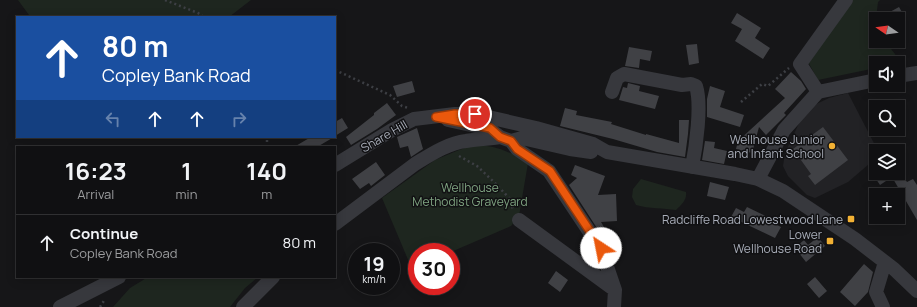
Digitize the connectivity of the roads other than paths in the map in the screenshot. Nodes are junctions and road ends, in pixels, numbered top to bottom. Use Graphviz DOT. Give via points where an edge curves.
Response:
graph roads {
  1 [pos="846,0"];
  2 [pos="917,72"];
  3 [pos="905,75"];
  4 [pos="869,81"];
  5 [pos="612,92"];
  6 [pos="818,92"];
  7 [pos="436,117"];
  8 [pos="505,139"];
  9 [pos="607,152"];
  10 [pos="336,164"];
  11 [pos="692,167"];
  12 [pos="758,179"];
  13 [pos="519,220"];
  14 [pos="336,223"];
  15 [pos="885,262"];
  16 [pos="118,278"];
  17 [pos="272,278"];
  18 [pos="616,290"];
  19 [pos="917,291"];
  20 [pos="60,307"];
  21 [pos="243,307"];
  22 [pos="614,307"];
  23 [pos="883,307"];
  1 -- 6 [label="street" via="800,64"];
  2 -- 3 [label="street"];
  4 -- 6 [label="street"];
  5 -- 11 [label="street" via="617,78 624,74 696,86 697,133"];
  6 -- 12 [label="street" via="784,130"];
  7 -- 8 [label="street" via="490,128"];
  7 -- 9 [label="street" via="475,114 592,144"];
  7 -- 10 [label="street, Share Hill" via="414,119"];
  8 -- 9 [label="street" via="522,138 570,149"];
  8 -- 14 [label="street" via="465,140 450,146 415,164"];
  8 -- 18 [label="street" via="550,171 601,248"];
  9 -- 11 [label="street"];
  11 -- 12 [label="street"];
  12 -- 15 [label="street" via="782,191"];
  13 -- 18 [label="street"];
  15 -- 19 [label="street"];
  15 -- 23 [label="street" via="876,292"];
  16 -- 20 [label="street"];
  17 -- 21 [label="street"];
  18 -- 22 [label="street"];
}
